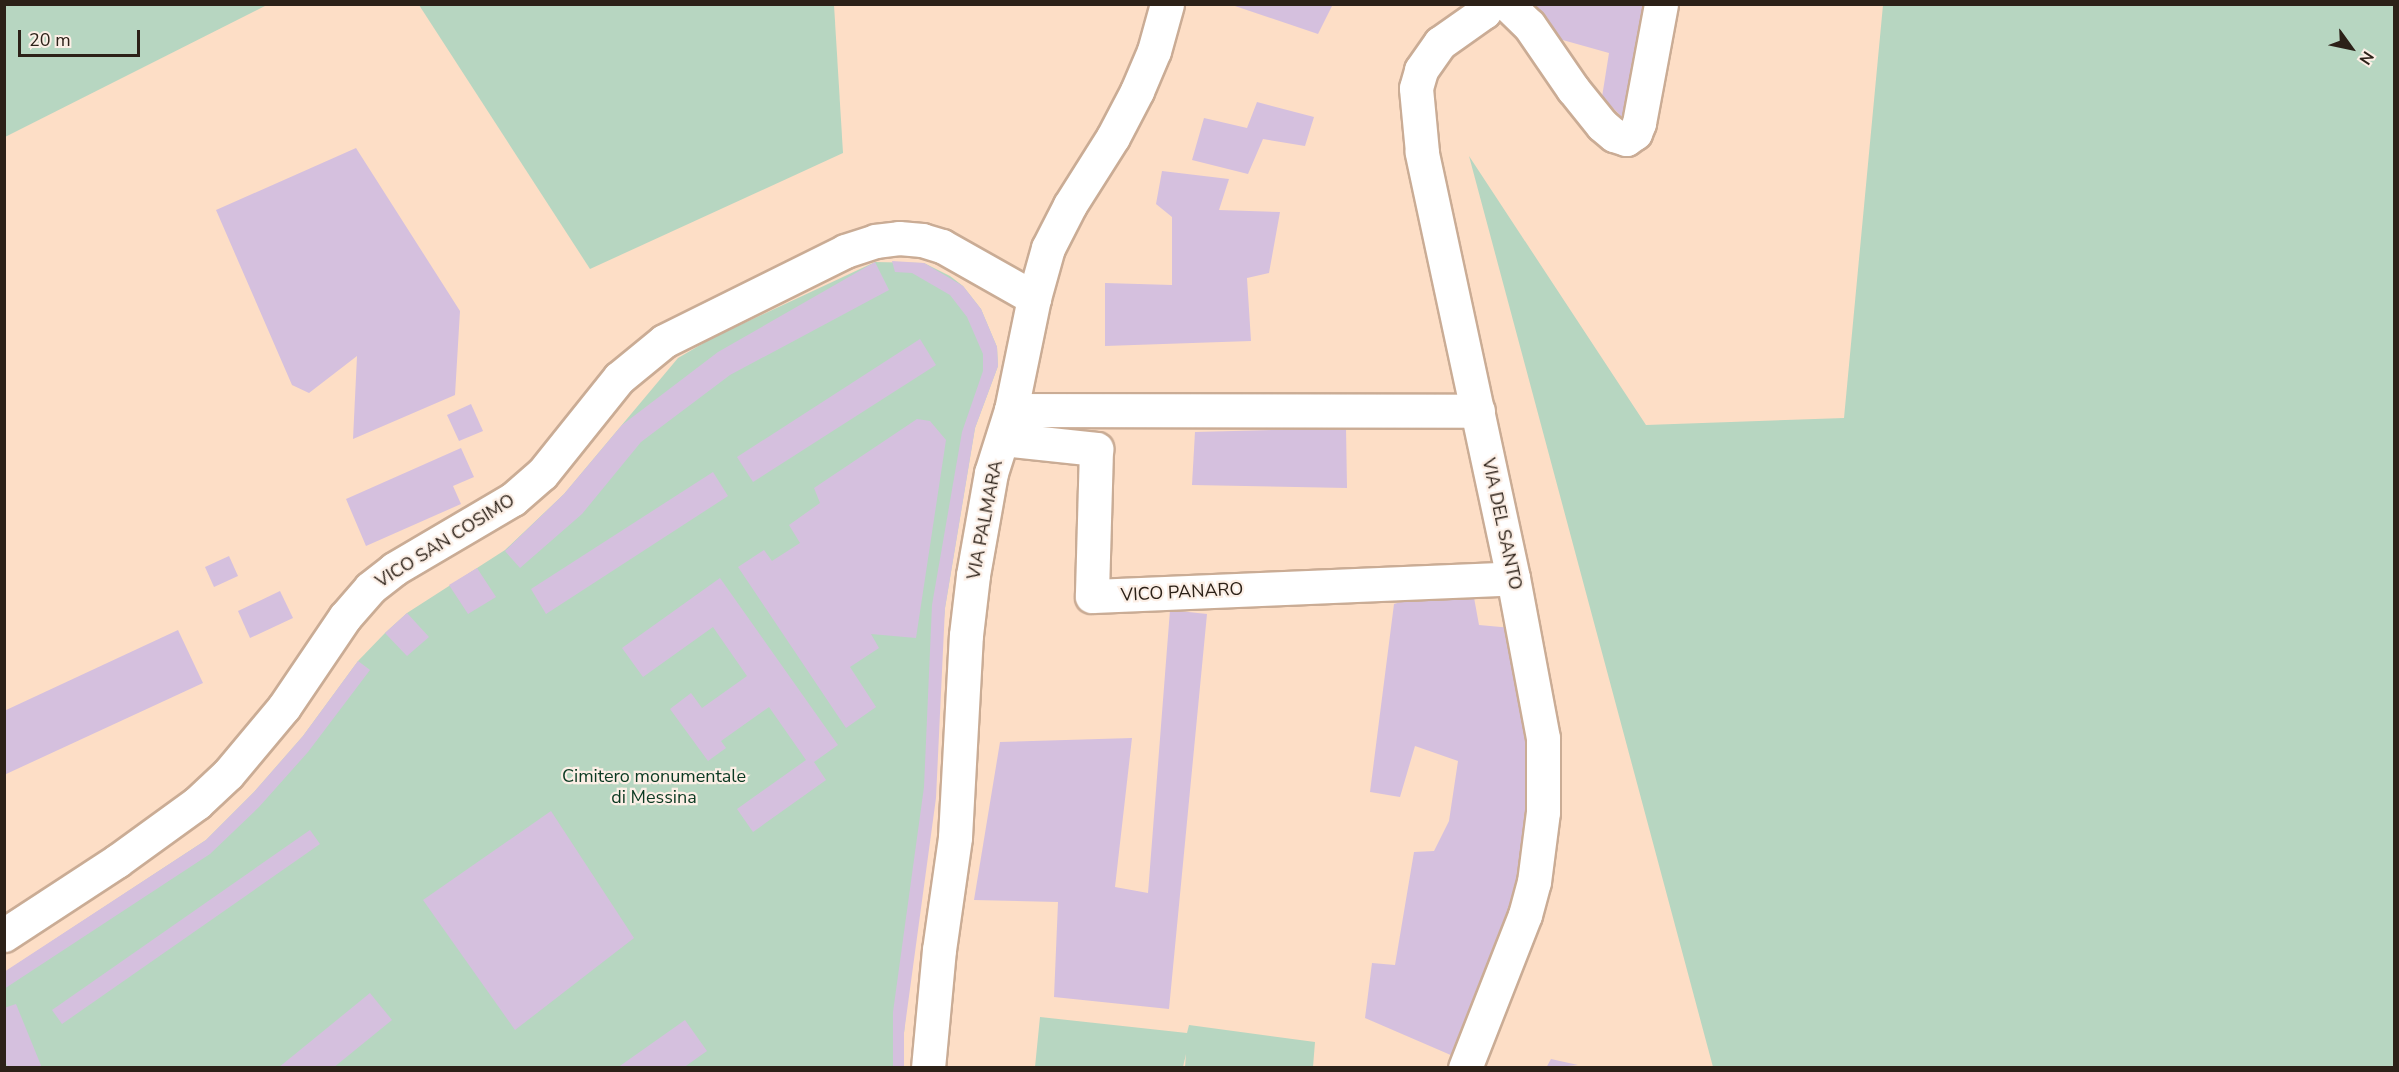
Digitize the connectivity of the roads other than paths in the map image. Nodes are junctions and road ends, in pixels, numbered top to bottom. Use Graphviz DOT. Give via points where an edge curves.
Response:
graph roads {
  1 [pos="1167,4"];
  2 [pos="1490,4"];
  3 [pos="1507,4"];
  4 [pos="1661,4"];
  5 [pos="1034,298"];
  6 [pos="1478,411"];
  7 [pos="1007,424"];
  8 [pos="1513,578"];
  9 [pos="4,935"];
  10 [pos="928,1068"];
  11 [pos="1466,1068"];
  1 -- 5 [label="street, VIA PALMARA" via="1154,51 1137,91 1054,237"];
  2 -- 6 [label="street, VIA DEL SANTO" via="1440,43 1421,70 1416,88 1422,152"];
  3 -- 4 [label="street" via="1529,25 1602,125 1626,139 1635,133 1639,123"];
  5 -- 7 [label="street, VIA PALMARA"];
  5 -- 9 [label="street, VICO SAN COSIMO" via="942,246 900,238 875,241 834,257 664,341 619,378 542,474 513,499 394,569 370,588 345,617 284,707 228,774 197,803"];
  6 -- 7 [label="street"];
  6 -- 8 [label="street, VIA DEL SANTO"];
  7 -- 8 [label="street, VICO PANARO" via="1096,449 1092,596"];
  7 -- 10 [label="street, VIA PALMARA" via="991,474 972,585 955,837"];
  8 -- 11 [label="street, VIA DEL SANTO" via="1543,738 1542,823 1525,915"];
}
